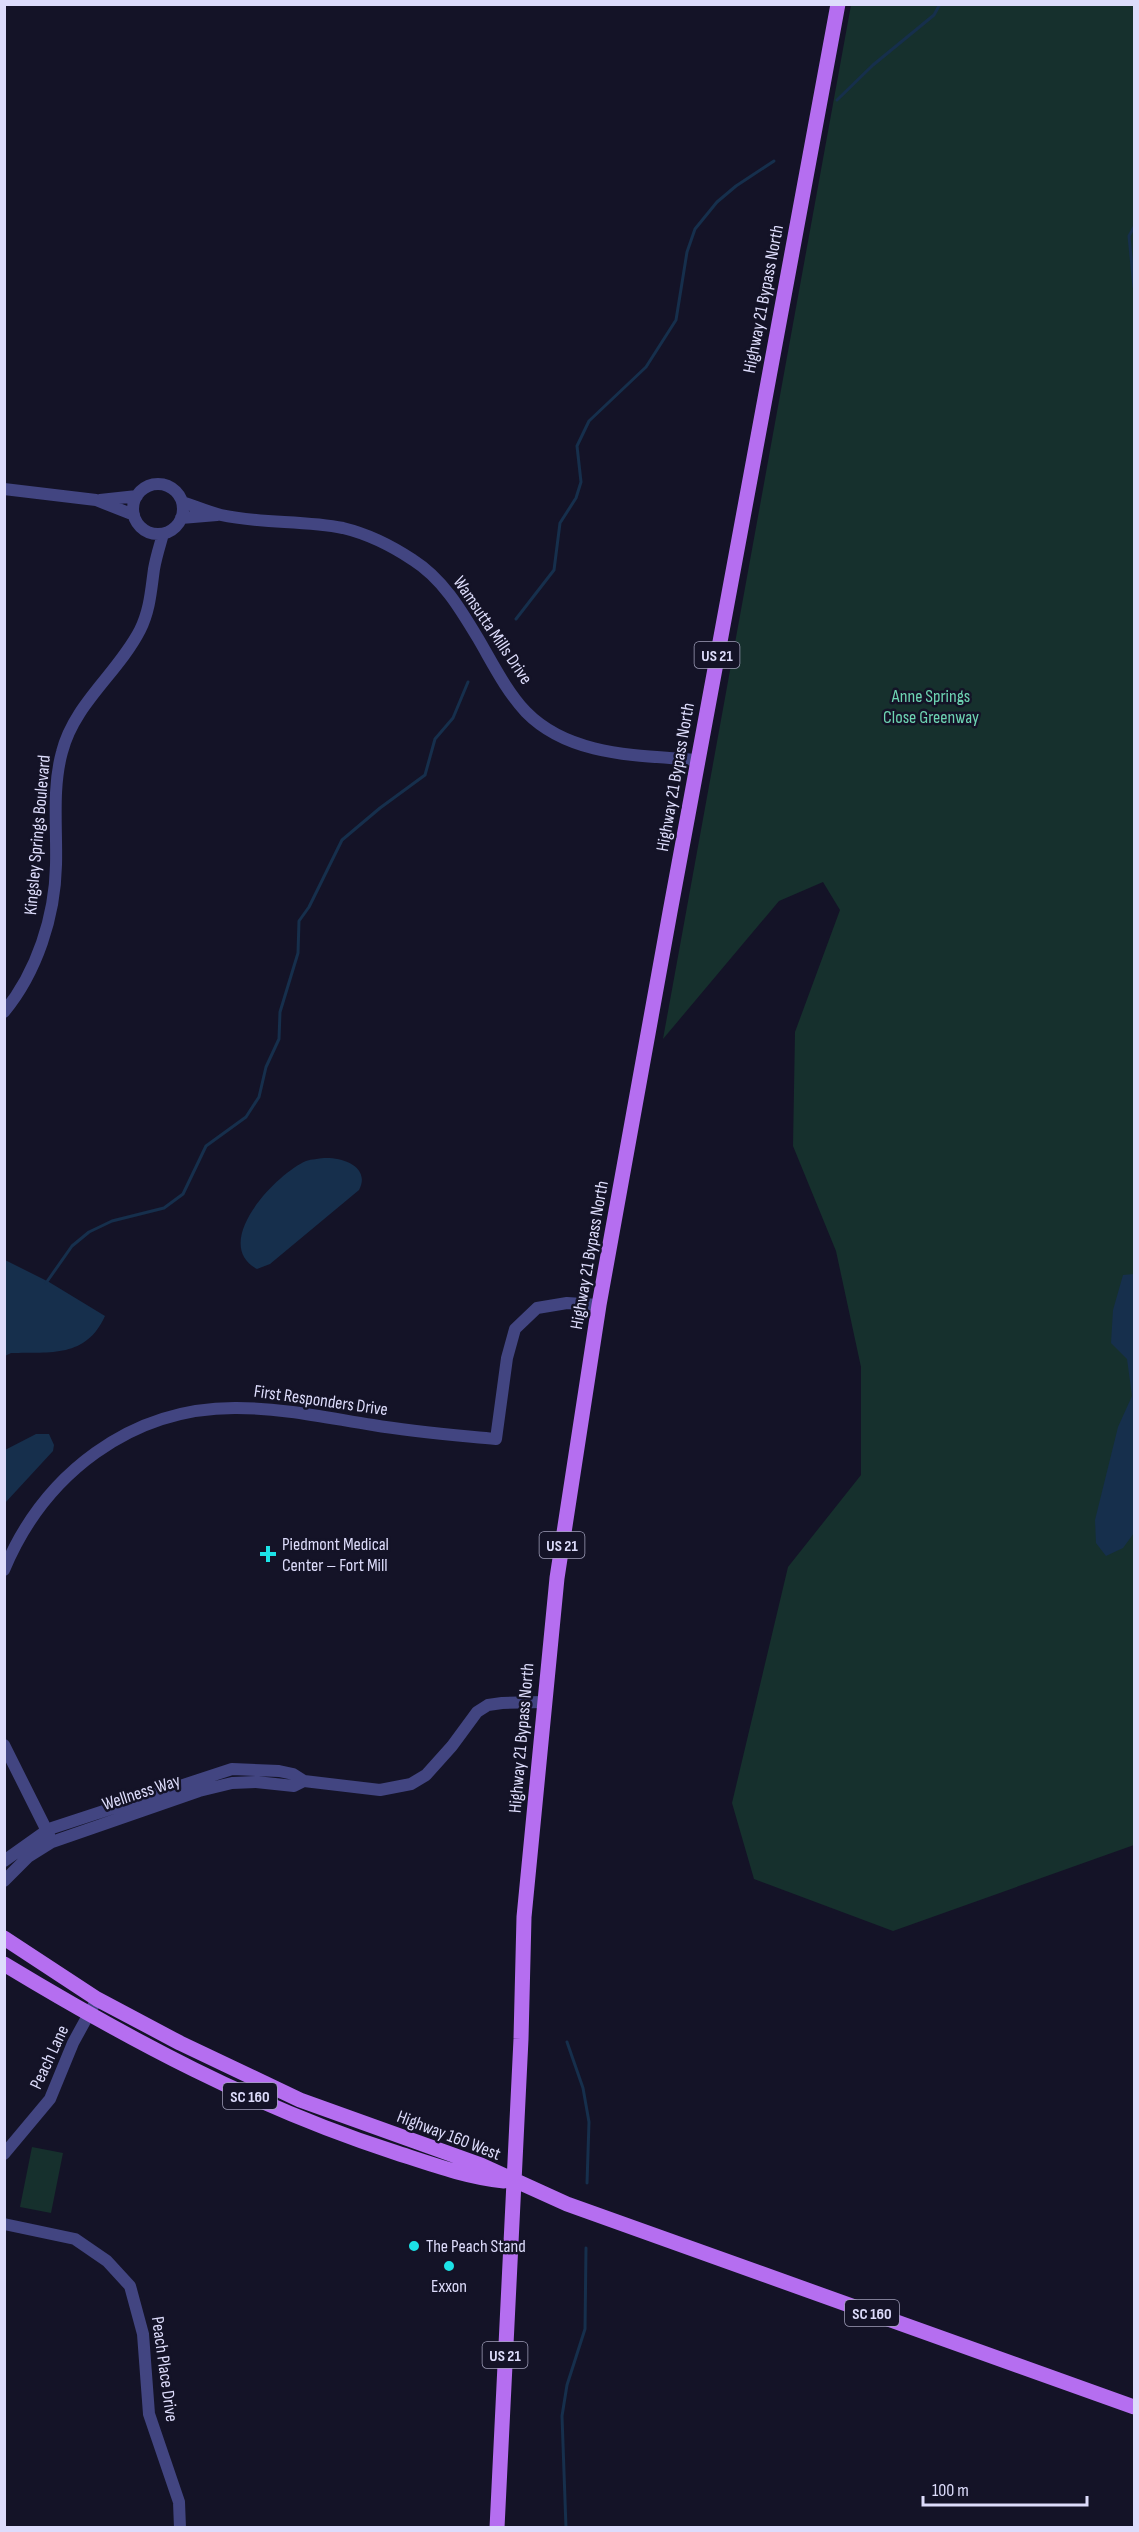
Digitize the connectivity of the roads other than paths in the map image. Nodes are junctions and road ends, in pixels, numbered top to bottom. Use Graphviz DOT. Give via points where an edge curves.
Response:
graph roads {
  1 [pos="838,4"];
  2 [pos="4,489"];
  3 [pos="137,496"];
  4 [pos="96,500"];
  5 [pos="182,502"];
  6 [pos="134,515"];
  7 [pos="221,515"];
  8 [pos="181,518"];
  9 [pos="157,533"];
  10 [pos="697,760"];
  11 [pos="4,1012"];
  12 [pos="599,1305"];
  13 [pos="4,1570"];
  14 [pos="543,1702"];
  15 [pos="4,1745"];
  16 [pos="197,1786"];
  17 [pos="46,1830"];
  18 [pos="52,1842"];
  19 [pos="4,1861"];
  20 [pos="4,1881"];
  21 [pos="4,1938"];
  22 [pos="4,1964"];
  23 [pos="98,1999"];
  24 [pos="89,2014"];
  25 [pos="4,2154"];
  26 [pos="513,2182"];
  27 [pos="4,2224"];
  28 [pos="1134,2407"];
  29 [pos="180,2528"];
  30 [pos="497,2528"];
  1 -- 10 [label="main road, Highway 21 Bypass North / US 21"];
  2 -- 4 [label="street, Wamsutta Mills Drive"];
  3 -- 4 [label="street, Wamsutta Mills Drive"];
  3 -- 5 [label="street, Wamsutta Mills Drive" via="149,486 165,485"];
  3 -- 6 [label="street"];
  4 -- 6 [label="street, Wamsutta Mills Drive"];
  5 -- 7 [label="street, Wamsutta Mills Drive"];
  5 -- 8 [label="street"];
  6 -- 9 [label="street, Wamsutta Mills Drive" via="140,526"];
  7 -- 8 [label="street, Wamsutta Mills Drive"];
  7 -- 10 [label="street, Wamsutta Mills Drive" via="344,528 395,549 433,575 446,590 526,712 551,731 571,742 600,750"];
  8 -- 9 [label="street" via="170,531"];
  9 -- 11 [label="street, Kingsley Springs Boulevard" via="150,603 140,631 82,709 63,748 57,781 56,868 49,918 34,964"];
  10 -- 12 [label="main road, Highway 21 Bypass North / US 21"];
  12 -- 13 [label="street, First Responders Drive" via="567,1303 537,1308 515,1329 496,1439 259,1408 178,1415 138,1429 76,1467 36,1511"];
  12 -- 14 [label="main road, Highway 21 Bypass North / US 21" via="557,1578"];
  14 -- 16 [label="street, Wellness Way" via="488,1705 477,1712 426,1775 411,1784 380,1790 304,1781 294,1786 256,1782"];
  14 -- 26 [label="main road, Highway 21 Bypass North / US 21" via="524,1917"];
  15 -- 17 [label="street"];
  16 -- 17 [label="street, Wellness Way"];
  16 -- 18 [label="street, Wellness Way"];
  17 -- 18 [label="street"];
  17 -- 19 [label="street, Wellness Way"];
  18 -- 20 [label="street, Wellness Way"];
  21 -- 23 [label="main road, Highway 160 West / SC 160"];
  22 -- 24 [label="main road, Highway 160 West / SC 160"];
  23 -- 24 [label="street, Peach Lane"];
  23 -- 26 [label="main road, Highway 160 West / SC 160" via="300,2100 481,2165"];
  24 -- 25 [label="street, Peach Lane" via="50,2099"];
  24 -- 26 [label="main road, Highway 160 West / SC 160" via="217,2081 337,2134 477,2178"];
  26 -- 28 [label="main road, SC 160 / SC 160"];
  26 -- 30 [label="main road, Highway 21 Bypass North / US 21"];
  27 -- 29 [label="street, Peach Place Drive" via="75,2239 107,2261 130,2286 143,2334 149,2414 179,2502"];
}
